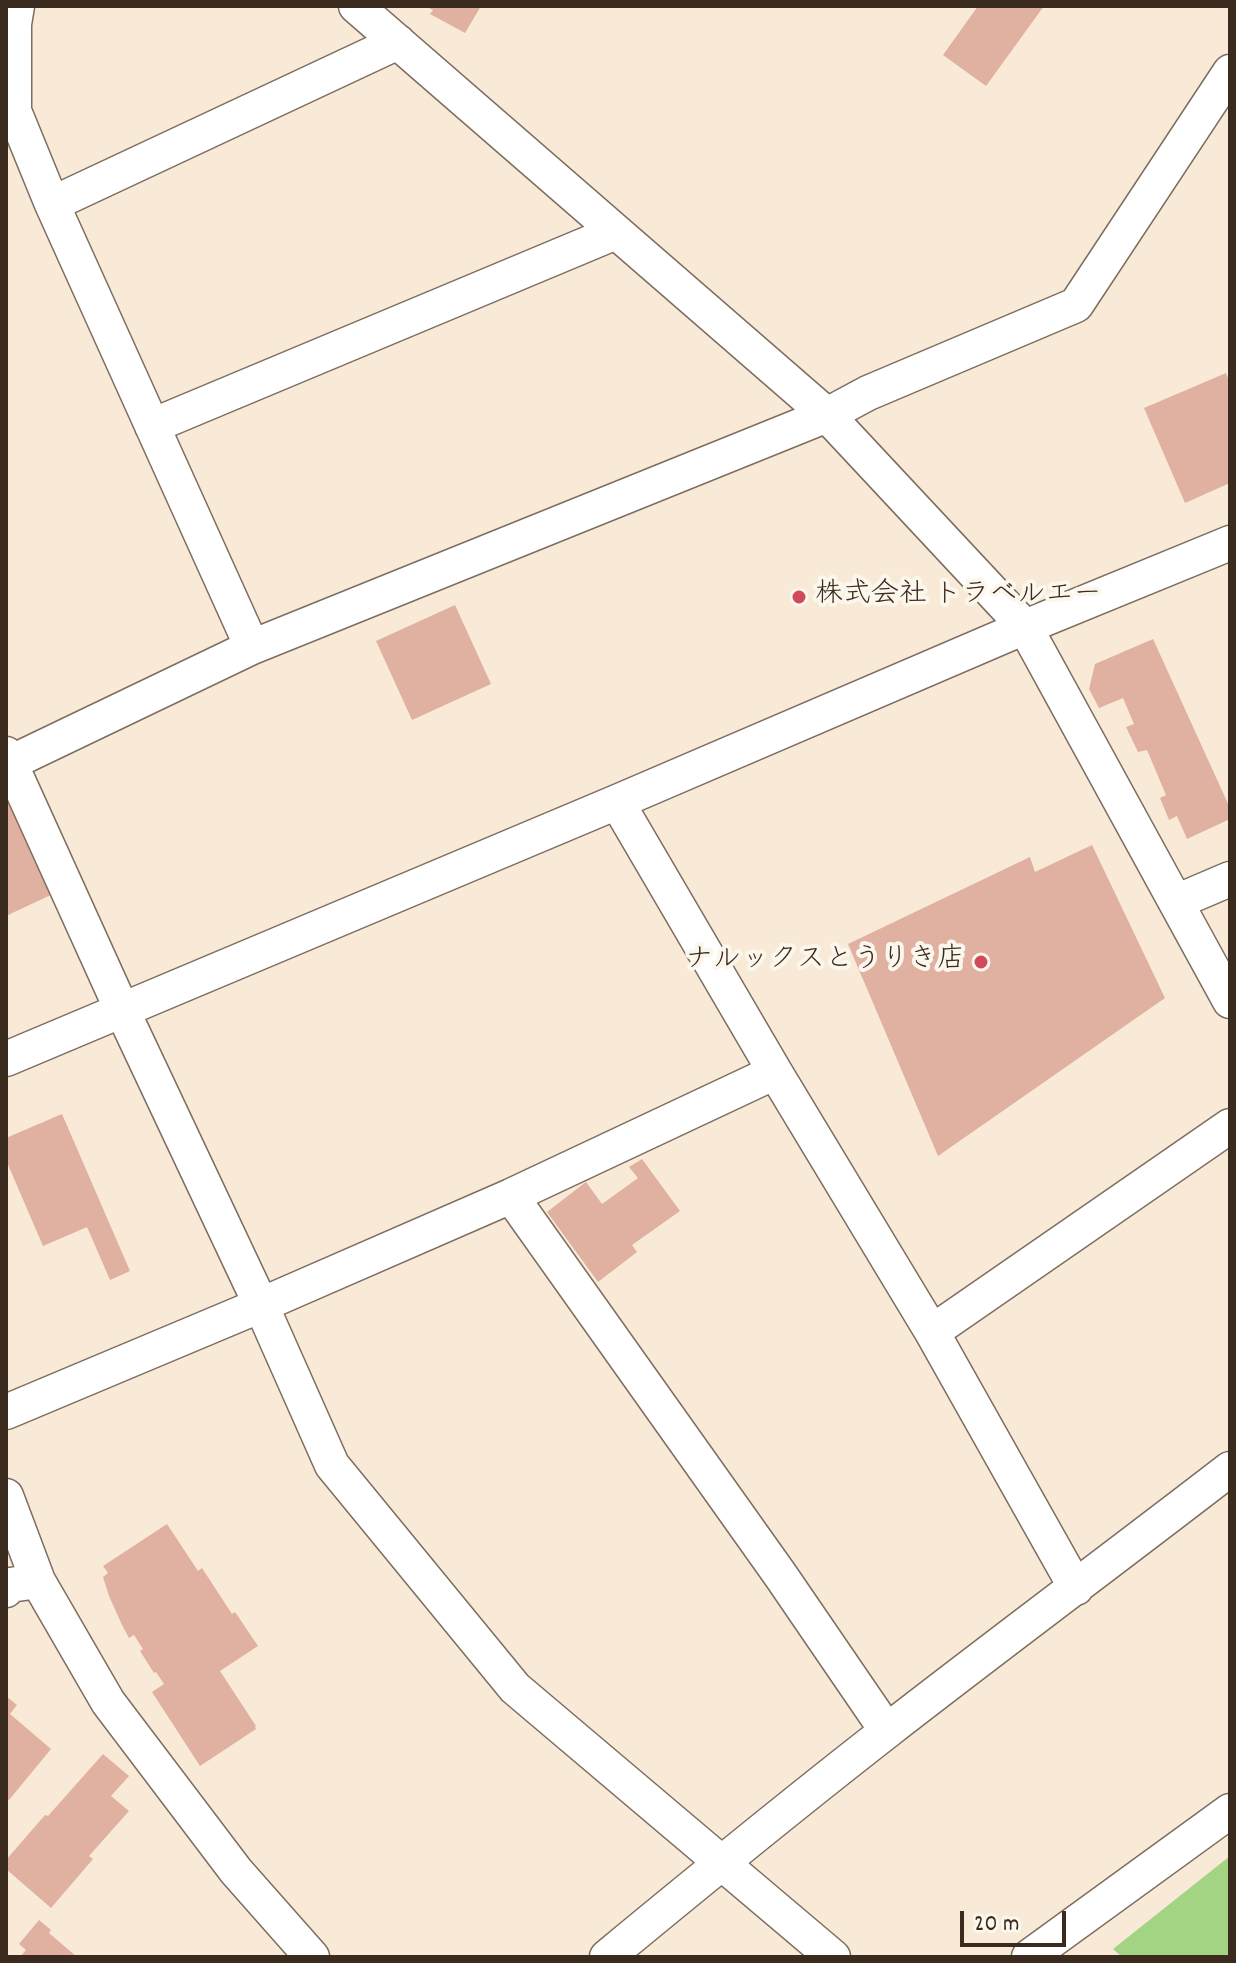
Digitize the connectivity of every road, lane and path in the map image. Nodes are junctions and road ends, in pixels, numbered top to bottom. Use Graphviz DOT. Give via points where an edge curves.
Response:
graph roads {
  1 [pos="17,6"];
  2 [pos="356,6"];
  3 [pos="398,42"];
  4 [pos="1230,72"];
  5 [pos="52,204"];
  6 [pos="616,232"];
  7 [pos="827,415"];
  8 [pos="152,426"];
  9 [pos="1230,543"];
  10 [pos="1025,627"];
  11 [pos="252,647"];
  12 [pos="8,758"];
  13 [pos="617,802"];
  14 [pos="1230,879"];
  15 [pos="1176,902"];
  16 [pos="1230,1001"];
  17 [pos="122,1010"];
  18 [pos="6,1059"];
  19 [pos="775,1072"];
  20 [pos="1230,1126"];
  21 [pos="511,1196"];
  22 [pos="261,1305"];
  23 [pos="932,1332"];
  24 [pos="6,1412"];
  25 [pos="1230,1469"];
  26 [pos="6,1496"];
  27 [pos="22,1586"];
  28 [pos="1076,1588"];
  29 [pos="887,1731"];
  30 [pos="1230,1811"];
  31 [pos="720,1863"];
  32 [pos="312,1957"];
  33 [pos="607,1957"];
  34 [pos="833,1957"];
  35 [pos="1029,1957"];
  1 -- 5 [label="street" via="14,111"];
  2 -- 3 [label="street"];
  3 -- 5 [label="street"];
  3 -- 6 [label="street"];
  4 -- 7 [label="street" via="1076,305"];
  5 -- 8 [label="street"];
  6 -- 7 [label="street"];
  6 -- 8 [label="street"];
  7 -- 10 [label="street"];
  7 -- 11 [label="street"];
  8 -- 11 [label="street"];
  9 -- 10 [label="street"];
  10 -- 13 [label="street"];
  10 -- 15 [label="street"];
  11 -- 12 [label="street"];
  12 -- 17 [label="street"];
  13 -- 17 [label="street"];
  13 -- 19 [label="street"];
  14 -- 15 [label="street"];
  15 -- 16 [label="street"];
  17 -- 18 [label="street"];
  17 -- 22 [label="street"];
  19 -- 21 [label="street"];
  19 -- 23 [label="street"];
  20 -- 23 [label="street"];
  21 -- 22 [label="street"];
  21 -- 29 [label="street"];
  22 -- 24 [label="street"];
  22 -- 31 [label="street" via="332,1465 515,1688"];
  23 -- 28 [label="street"];
  25 -- 28 [label="street"];
  26 -- 27 [label="street"];
  27 -- 32 [label="street" via="236,1871"];
  28 -- 29 [label="street"];
  29 -- 31 [label="street"];
  30 -- 35 [label="street"];
  31 -- 33 [label="street"];
  31 -- 34 [label="street"];
}
